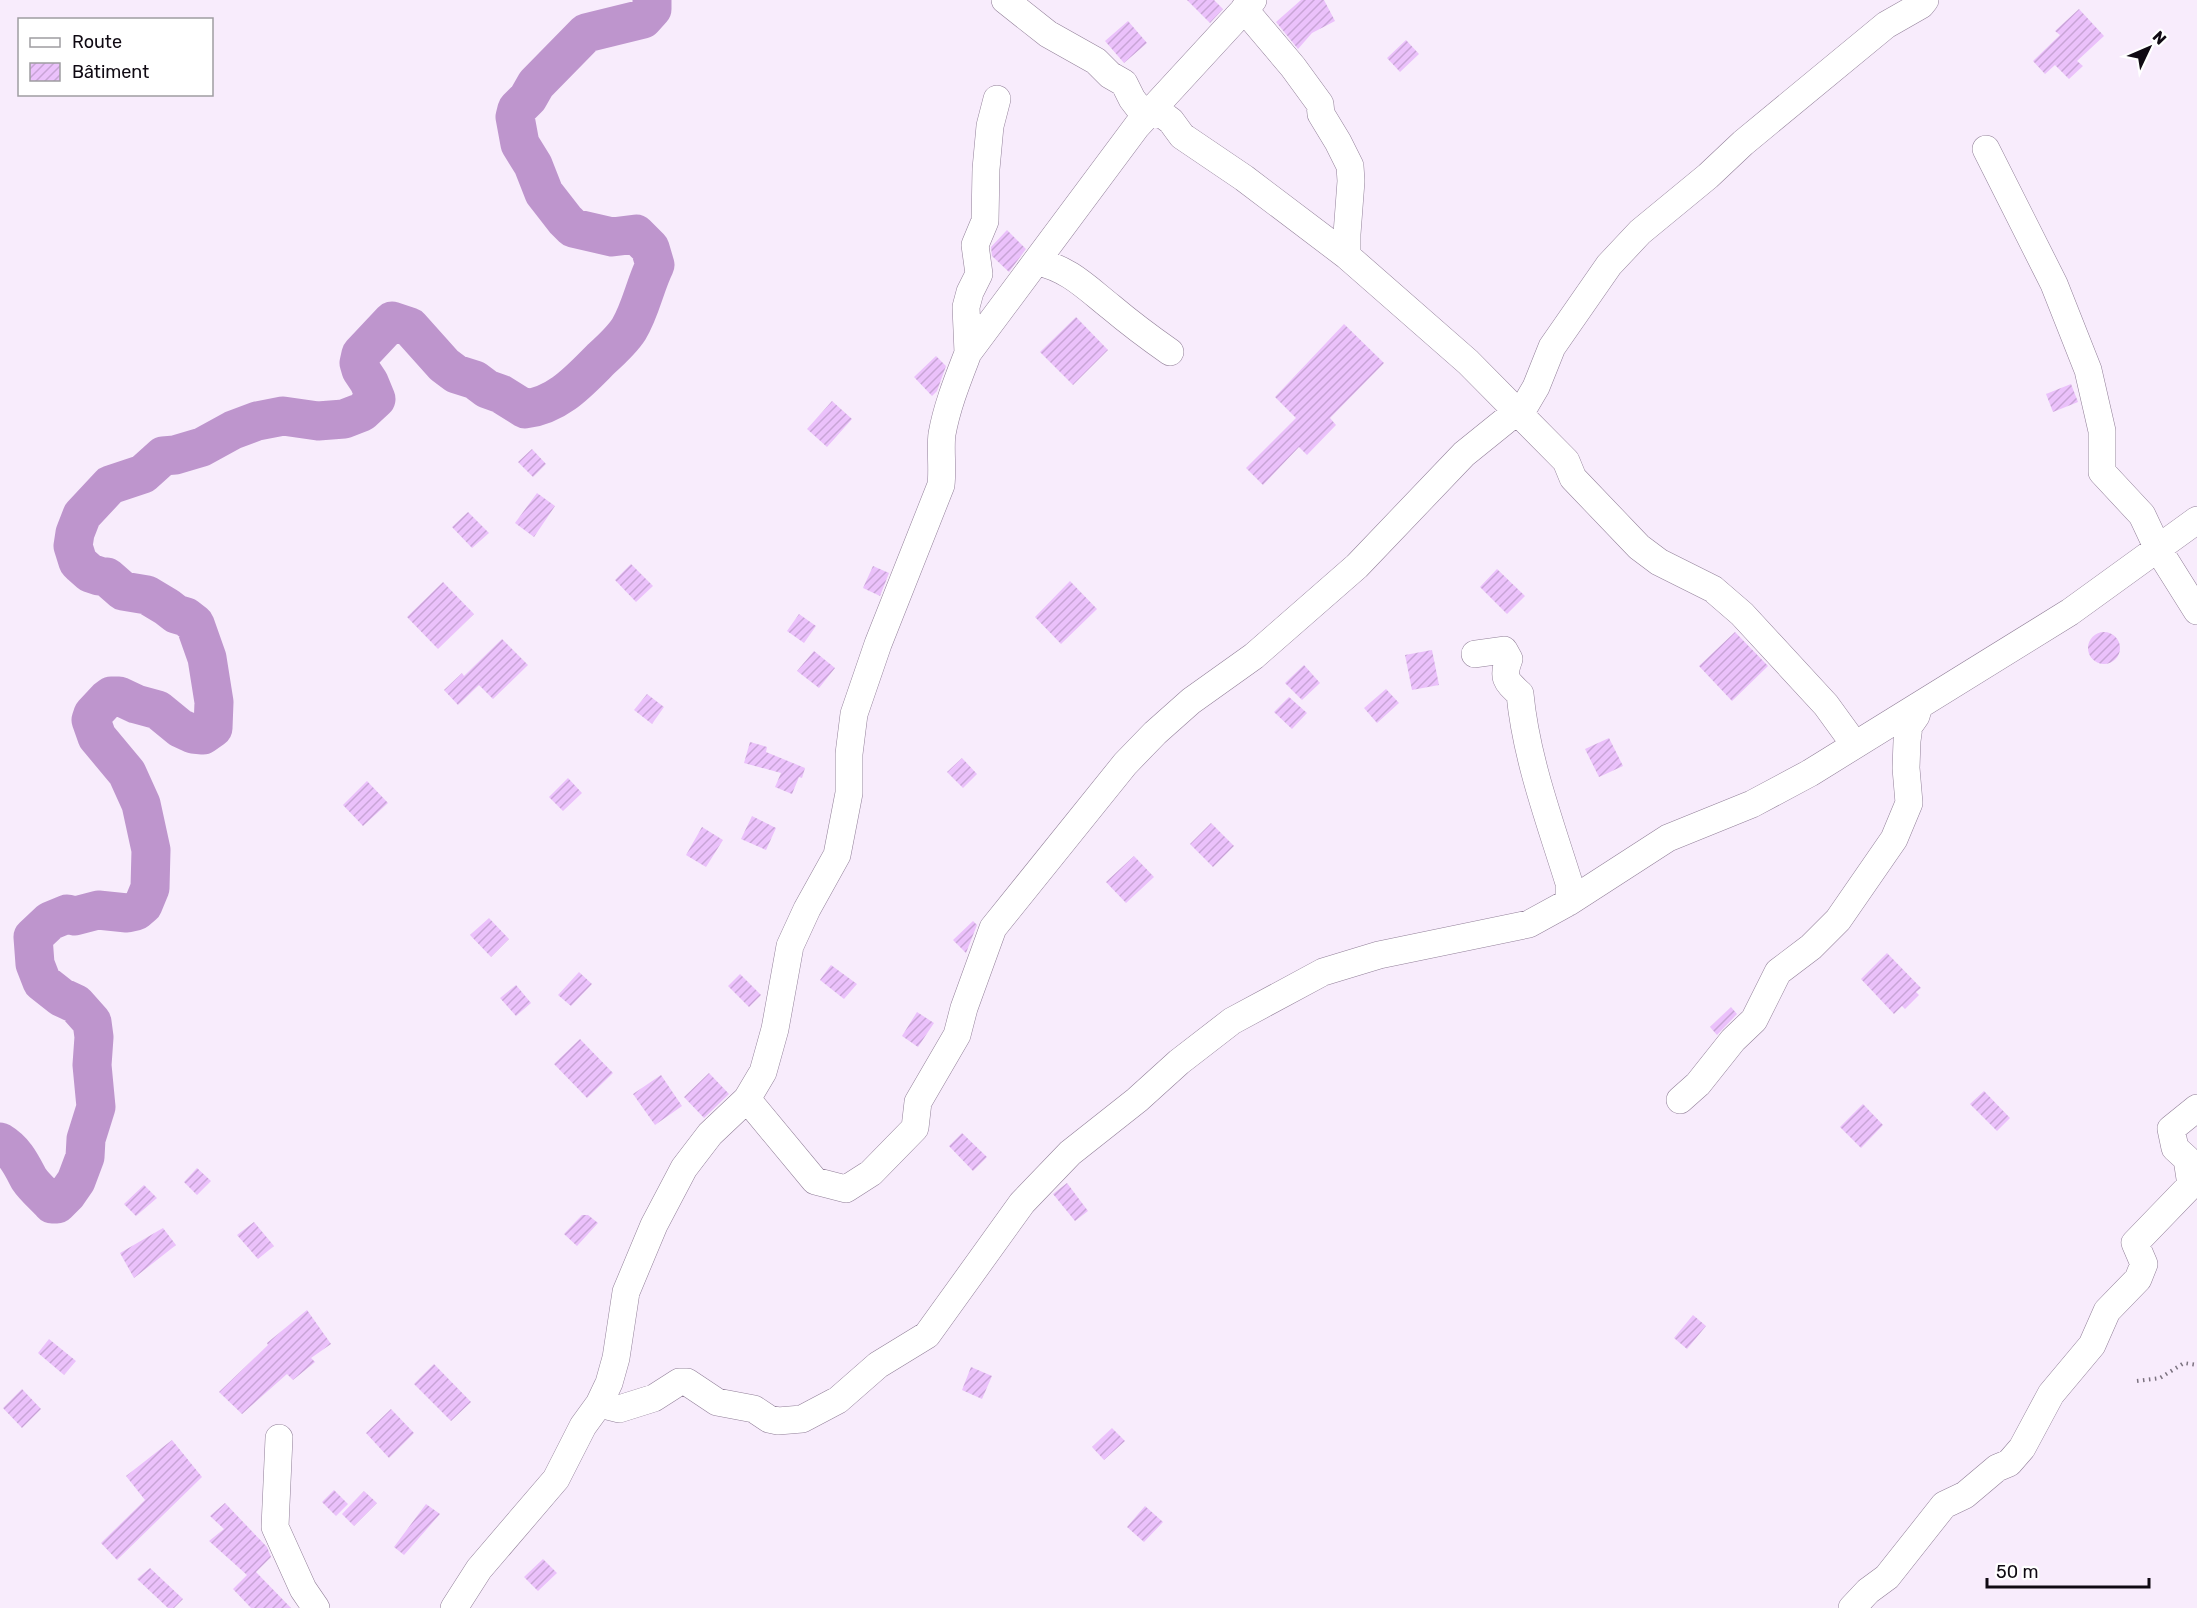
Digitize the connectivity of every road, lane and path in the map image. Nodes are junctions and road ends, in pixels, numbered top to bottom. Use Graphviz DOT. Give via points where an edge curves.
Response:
graph roads {
  1 [pos="1005,0"];
  2 [pos="1924,0"];
  3 [pos="1249,4"];
  4 [pos="997,99"];
  5 [pos="1149,114"];
  6 [pos="1986,149"];
  7 [pos="1347,256"];
  8 [pos="1037,262"];
  9 [pos="1170,352"];
  10 [pos="968,353"];
  11 [pos="1517,413"];
  12 [pos="2197,520"];
  13 [pos="2158,549"];
  14 [pos="2197,610"];
  15 [pos="1474,654"];
  16 [pos="1919,706"];
  17 [pos="1855,745"];
  18 [pos="1569,902"];
  19 [pos="747,1099"];
  20 [pos="1680,1100"];
  21 [pos="2197,1108"];
  22 [pos="2197,1365"];
  23 [pos="2137,1381"];
  24 [pos="599,1404"];
  25 [pos="279,1438"];
  26 [pos="316,1608"];
  27 [pos="454,1608"];
  28 [pos="1852,1608"];
  1 -- 5 [label="street" via="1048,34 1096,61 1124,83 1142,112"];
  2 -- 11 [label="street" via="1886,25 1640,232 1610,265 1552,347 1536,387"];
  3 -- 5 [label="street"];
  3 -- 7 [label="street" via="1320,104 1321,114 1350,166"];
  4 -- 10 [label="street" via="990,126 985,221 975,245 979,274 966,307"];
  5 -- 7 [label="street" via="1163,115 1182,136"];
  5 -- 8 [label="street"];
  6 -- 13 [label="street" via="2054,284 2088,370 2102,431 2102,472 2142,515"];
  7 -- 11 [label="street" via="1468,362"];
  8 -- 9 [label="street" via="1054,265 1076,278"];
  8 -- 10 [label="street"];
  10 -- 19 [label="street" via="952,393 942,436 941,485 854,714 849,793 837,855 790,946 776,1029 763,1072"];
  11 -- 17 [label="street" via="1566,461 1573,478 1639,548 1713,589 1742,614 1826,705"];
  11 -- 19 [label="street" via="1464,454 1356,566 1254,656 1191,701 1125,764 993,928 957,1035 918,1102 915,1128 871,1173 846,1189 815,1181"];
  12 -- 13 [label="street"];
  13 -- 14 [label="street"];
  13 -- 16 [label="street" via="2070,612"];
  15 -- 18 [label="street" via="1504,650 1509,659 1504,672 1520,694 1536,774 1569,883"];
  16 -- 17 [label="street"];
  16 -- 20 [label="street" via="1907,741 1909,803 1894,840 1838,920 1812,947 1778,972 1754,1020"];
  17 -- 18 [label="street" via="1752,804 1668,837"];
  18 -- 24 [label="street" via="1529,924 1378,955 1323,972 1232,1022 1070,1153 1022,1203 927,1335 878,1365 838,1400 802,1419 769,1419 754,1409 717,1402 687,1382 619,1409"];
  19 -- 24 [label="street" via="710,1134 684,1167 654,1225 626,1292 616,1358"];
  21 -- 28 [label="street" via="2171,1129 2175,1148 2187,1159 2191,1185 2135,1243 2144,1264 2138,1279 2107,1311 2092,1345 2051,1394 2022,1448 2009,1463 1944,1505 1887,1577"];
  22 -- 23 [label="path" via="2184,1363 2160,1378"];
  24 -- 27 [label="street" via="556,1479 479,1569"];
  25 -- 26 [label="street" via="275,1527 303,1589"];
}
